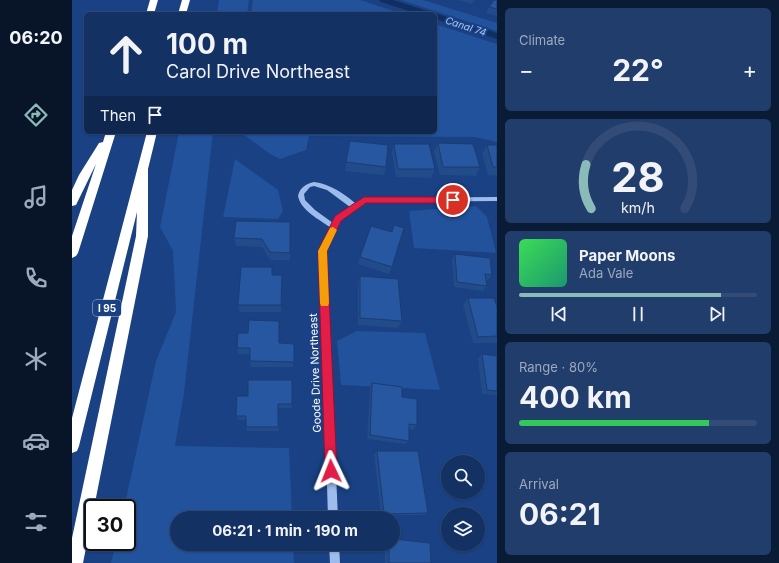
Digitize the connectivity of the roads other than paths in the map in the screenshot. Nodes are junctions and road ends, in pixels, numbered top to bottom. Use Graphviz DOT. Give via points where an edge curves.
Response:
graph roads {
  1 [pos="154,0"];
  2 [pos="186,0"];
  3 [pos="151,12"];
  4 [pos="183,12"];
  5 [pos="109,134"];
  6 [pos="109,134"];
  7 [pos="152,134"];
  8 [pos="143,170"];
  9 [pos="497,199"];
  10 [pos="72,202"];
  11 [pos="355,207"];
  12 [pos="334,227"];
  13 [pos="72,253"];
  14 [pos="72,446"];
  15 [pos="333,511"];
  16 [pos="334,551"];
  17 [pos="75,563"];
  18 [pos="334,563"];
  1 -- 3 [label="highway"];
  2 -- 4 [label="highway"];
  5 -- 10 [label="highway" via="84,175"];
  6 -- 13 [label="highway"];
  7 -- 8 [label="highway, I 95"];
  8 -- 14 [label="highway, I 95"];
  8 -- 17 [label="highway" via="142,236"];
  9 -- 11 [label="street" via="364,200"];
  11 -- 12 [label="street" via="338,219"];
  11 -- 12 [label="street" via="329,188 319,184 304,188 301,200 308,209"];
  12 -- 15 [label="street, Goode Drive Northeast" via="323,251"];
  16 -- 18 [label="street"];
}
